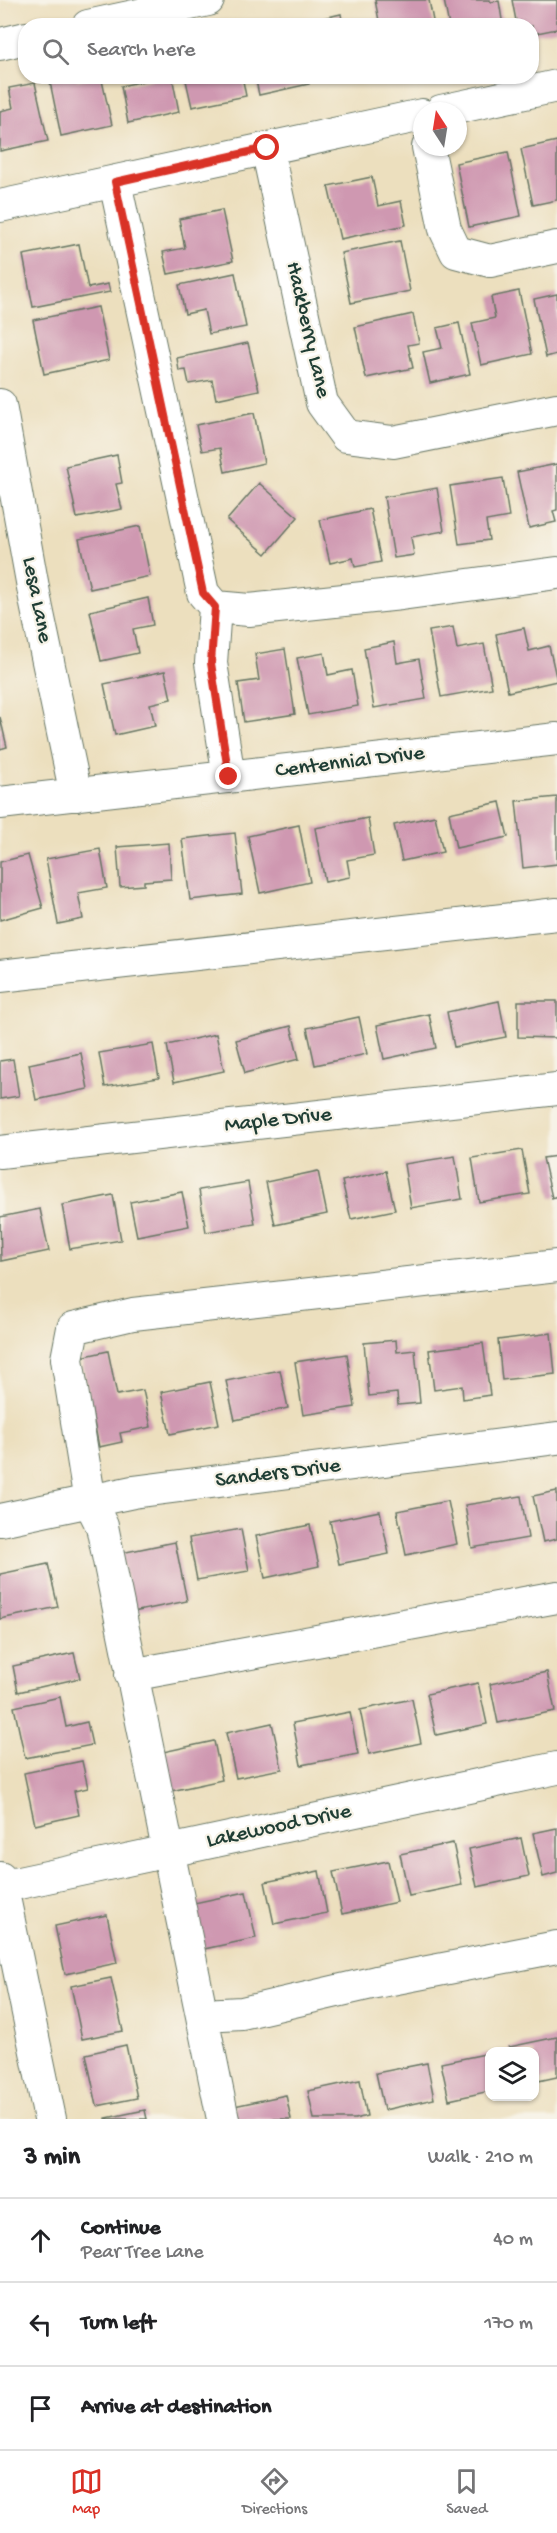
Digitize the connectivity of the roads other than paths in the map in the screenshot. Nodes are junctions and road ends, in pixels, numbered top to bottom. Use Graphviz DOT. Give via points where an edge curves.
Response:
graph roads {
  1 [pos="208,0"];
  2 [pos="125,18"];
  3 [pos="18,40"];
  4 [pos="0,44"];
  5 [pos="557,86"];
  6 [pos="467,106"];
  7 [pos="413,118"];
  8 [pos="267,148"];
  9 [pos="430,156"];
  10 [pos="115,182"];
  11 [pos="0,206"];
  12 [pos="557,247"];
  13 [pos="0,405"];
  14 [pos="557,409"];
  15 [pos="557,573"];
  16 [pos="215,607"];
  17 [pos="557,739"];
  18 [pos="229,777"];
  19 [pos="76,795"];
  20 [pos="0,803"];
  21 [pos="557,914"];
  22 [pos="0,976"];
  23 [pos="557,1089"];
  24 [pos="0,1152"];
  25 [pos="557,1266"];
  26 [pos="557,1438"];
  27 [pos="90,1502"];
  28 [pos="0,1520"];
  29 [pos="557,1597"];
  30 [pos="131,1675"];
  31 [pos="557,1768"];
  32 [pos="166,1851"];
  33 [pos="1,1884"];
  34 [pos="557,1947"];
  35 [pos="202,2015"];
  36 [pos="50,2119"];
  37 [pos="223,2119"];
  1 -- 2 [label="street"];
  3 -- 4 [label="street"];
  5 -- 6 [label="street"];
  7 -- 8 [label="street"];
  8 -- 10 [label="street"];
  8 -- 14 [label="street, Hackberry Lane" via="322,403 346,436 393,442"];
  9 -- 12 [label="street" via="446,229 456,252 490,261"];
  10 -- 11 [label="street"];
  10 -- 16 [label="street" via="203,593"];
  13 -- 19 [label="street, Lesa Lane"];
  15 -- 16 [label="street" via="249,610"];
  16 -- 18 [label="street" via="211,663"];
  17 -- 18 [label="street, Centennial Drive"];
  18 -- 19 [label="street, Centennial Drive"];
  19 -- 20 [label="street, Centennial Drive"];
  21 -- 22 [label="street"];
  23 -- 24 [label="street, Maple Drive"];
  25 -- 27 [label="street" via="133,1314 73,1328 67,1359"];
  26 -- 27 [label="street, Sanders Drive" via="133,1492"];
  27 -- 28 [label="street, Sanders Drive"];
  27 -- 30 [label="street" via="102,1526"];
  29 -- 30 [label="street"];
  30 -- 32 [label="street"];
  31 -- 32 [label="street, Lakewood Drive"];
  32 -- 33 [label="street, Lakewood Drive"];
  32 -- 35 [label="street"];
  33 -- 36 [label="street"];
  34 -- 35 [label="street" via="242,2013"];
  35 -- 37 [label="street"];
}
